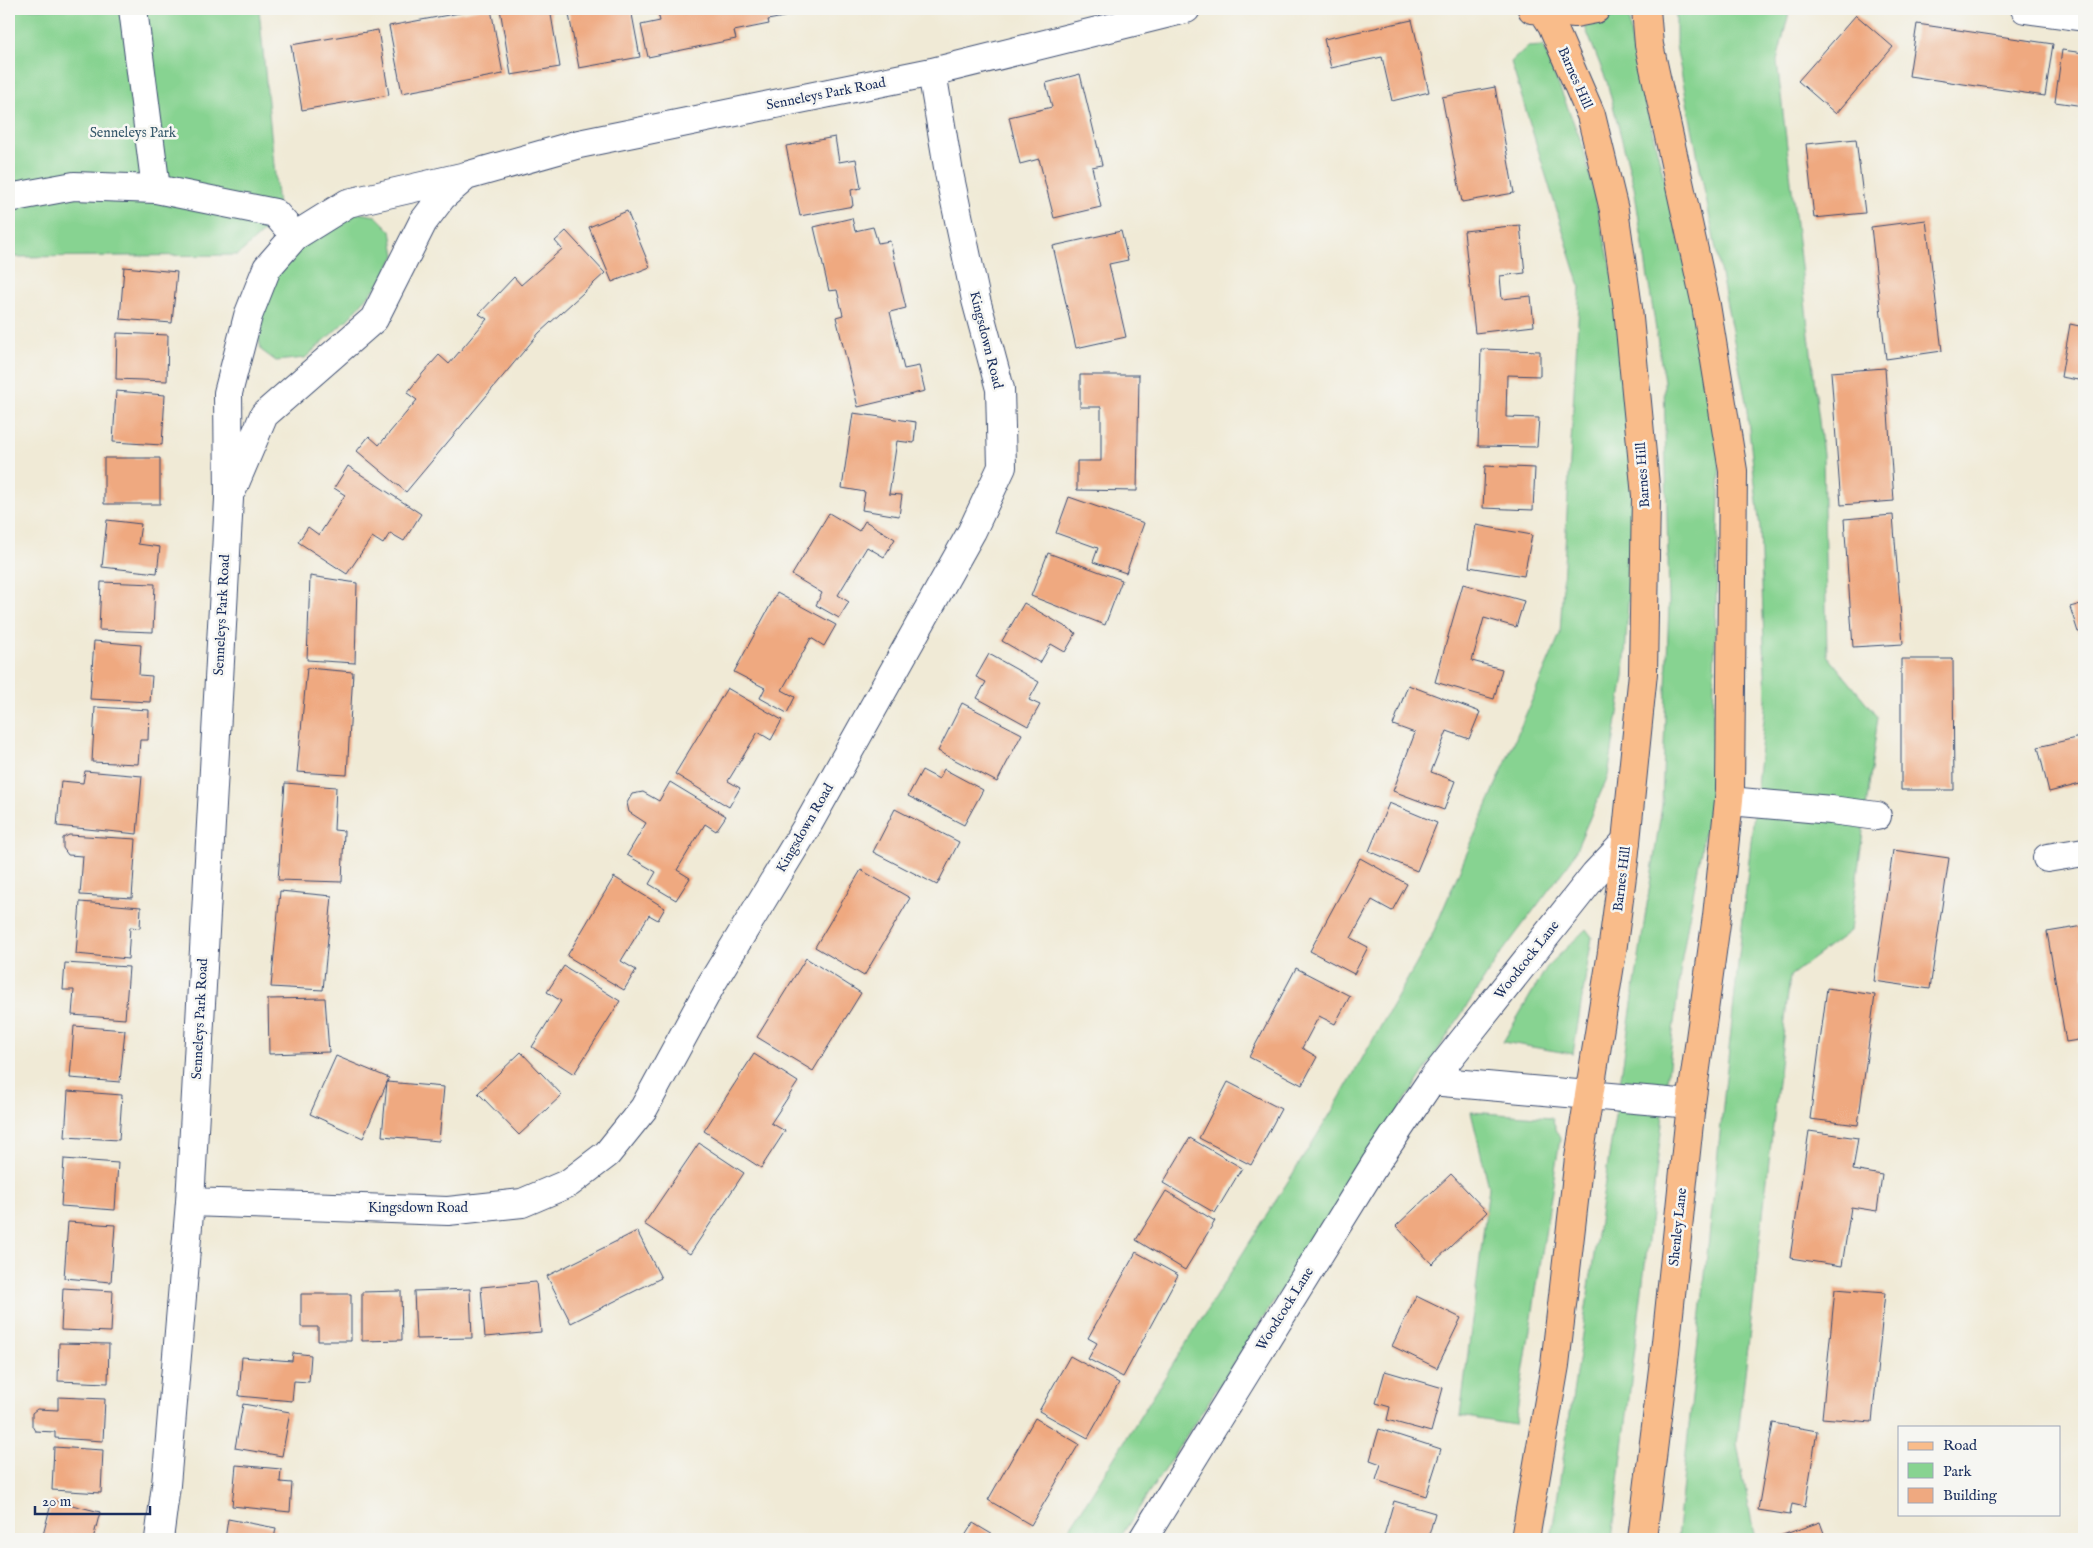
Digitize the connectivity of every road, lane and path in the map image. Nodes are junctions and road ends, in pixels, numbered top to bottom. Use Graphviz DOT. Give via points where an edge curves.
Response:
graph roads {
  1 [pos="133,9"];
  2 [pos="1186,9"];
  3 [pos="1596,9"];
  4 [pos="1646,9"];
  5 [pos="2025,9"];
  6 [pos="1538,10"];
  7 [pos="2084,17"];
  8 [pos="932,72"];
  9 [pos="466,176"];
  10 [pos="156,190"];
  11 [pos="9,198"];
  12 [pos="295,236"];
  13 [pos="229,499"];
  14 [pos="1729,801"];
  15 [pos="1877,816"];
  16 [pos="1626,841"];
  17 [pos="2084,852"];
  18 [pos="2046,858"];
  19 [pos="1431,1081"];
  20 [pos="1590,1096"];
  21 [pos="1691,1104"];
  22 [pos="190,1202"];
  23 [pos="159,1539"];
  24 [pos="1143,1539"];
  25 [pos="1525,1539"];
  26 [pos="1642,1539"];
  1 -- 10 [label="street"];
  2 -- 8 [label="street, Senneleys Park Road"];
  3 -- 6 [label="main road" via="1576,13"];
  4 -- 14 [label="main road" via="1649,46 1706,304 1733,471"];
  5 -- 7 [label="street"];
  6 -- 16 [label="main road, Barnes Hill" via="1552,25 1591,115 1614,210 1629,318 1646,496 1643,673"];
  8 -- 9 [label="street, Senneleys Park Road" via="579,144"];
  8 -- 22 [label="street, Kingsdown Road" via="976,300 1000,389 1002,466 972,532 840,769 712,983 644,1108 607,1154 569,1183 522,1202 448,1211"];
  9 -- 12 [label="street, Senneleys Park Road" via="348,203"];
  9 -- 13 [label="street, Senneleys Park Road" via="442,196 423,222 374,319 264,415"];
  10 -- 11 [label="street" via="74,186"];
  10 -- 12 [label="street" via="275,213"];
  12 -- 13 [label="street, Senneleys Park Road" via="266,268 248,316 228,393"];
  13 -- 22 [label="street, Senneleys Park Road"];
  14 -- 15 [label="street"];
  14 -- 21 [label="main road, Shenley Lane"];
  16 -- 19 [label="street, Woodcock Lane" via="1595,874"];
  16 -- 20 [label="main road, Barnes Hill"];
  17 -- 18 [label="street"];
  19 -- 20 [label="street"];
  19 -- 24 [label="street, Woodcock Lane" via="1375,1164"];
  20 -- 21 [label="street"];
  20 -- 25 [label="main road" via="1579,1158 1555,1364"];
  21 -- 26 [label="main road, Shenley Lane"];
  22 -- 23 [label="street, Senneleys Park Road"];
}
